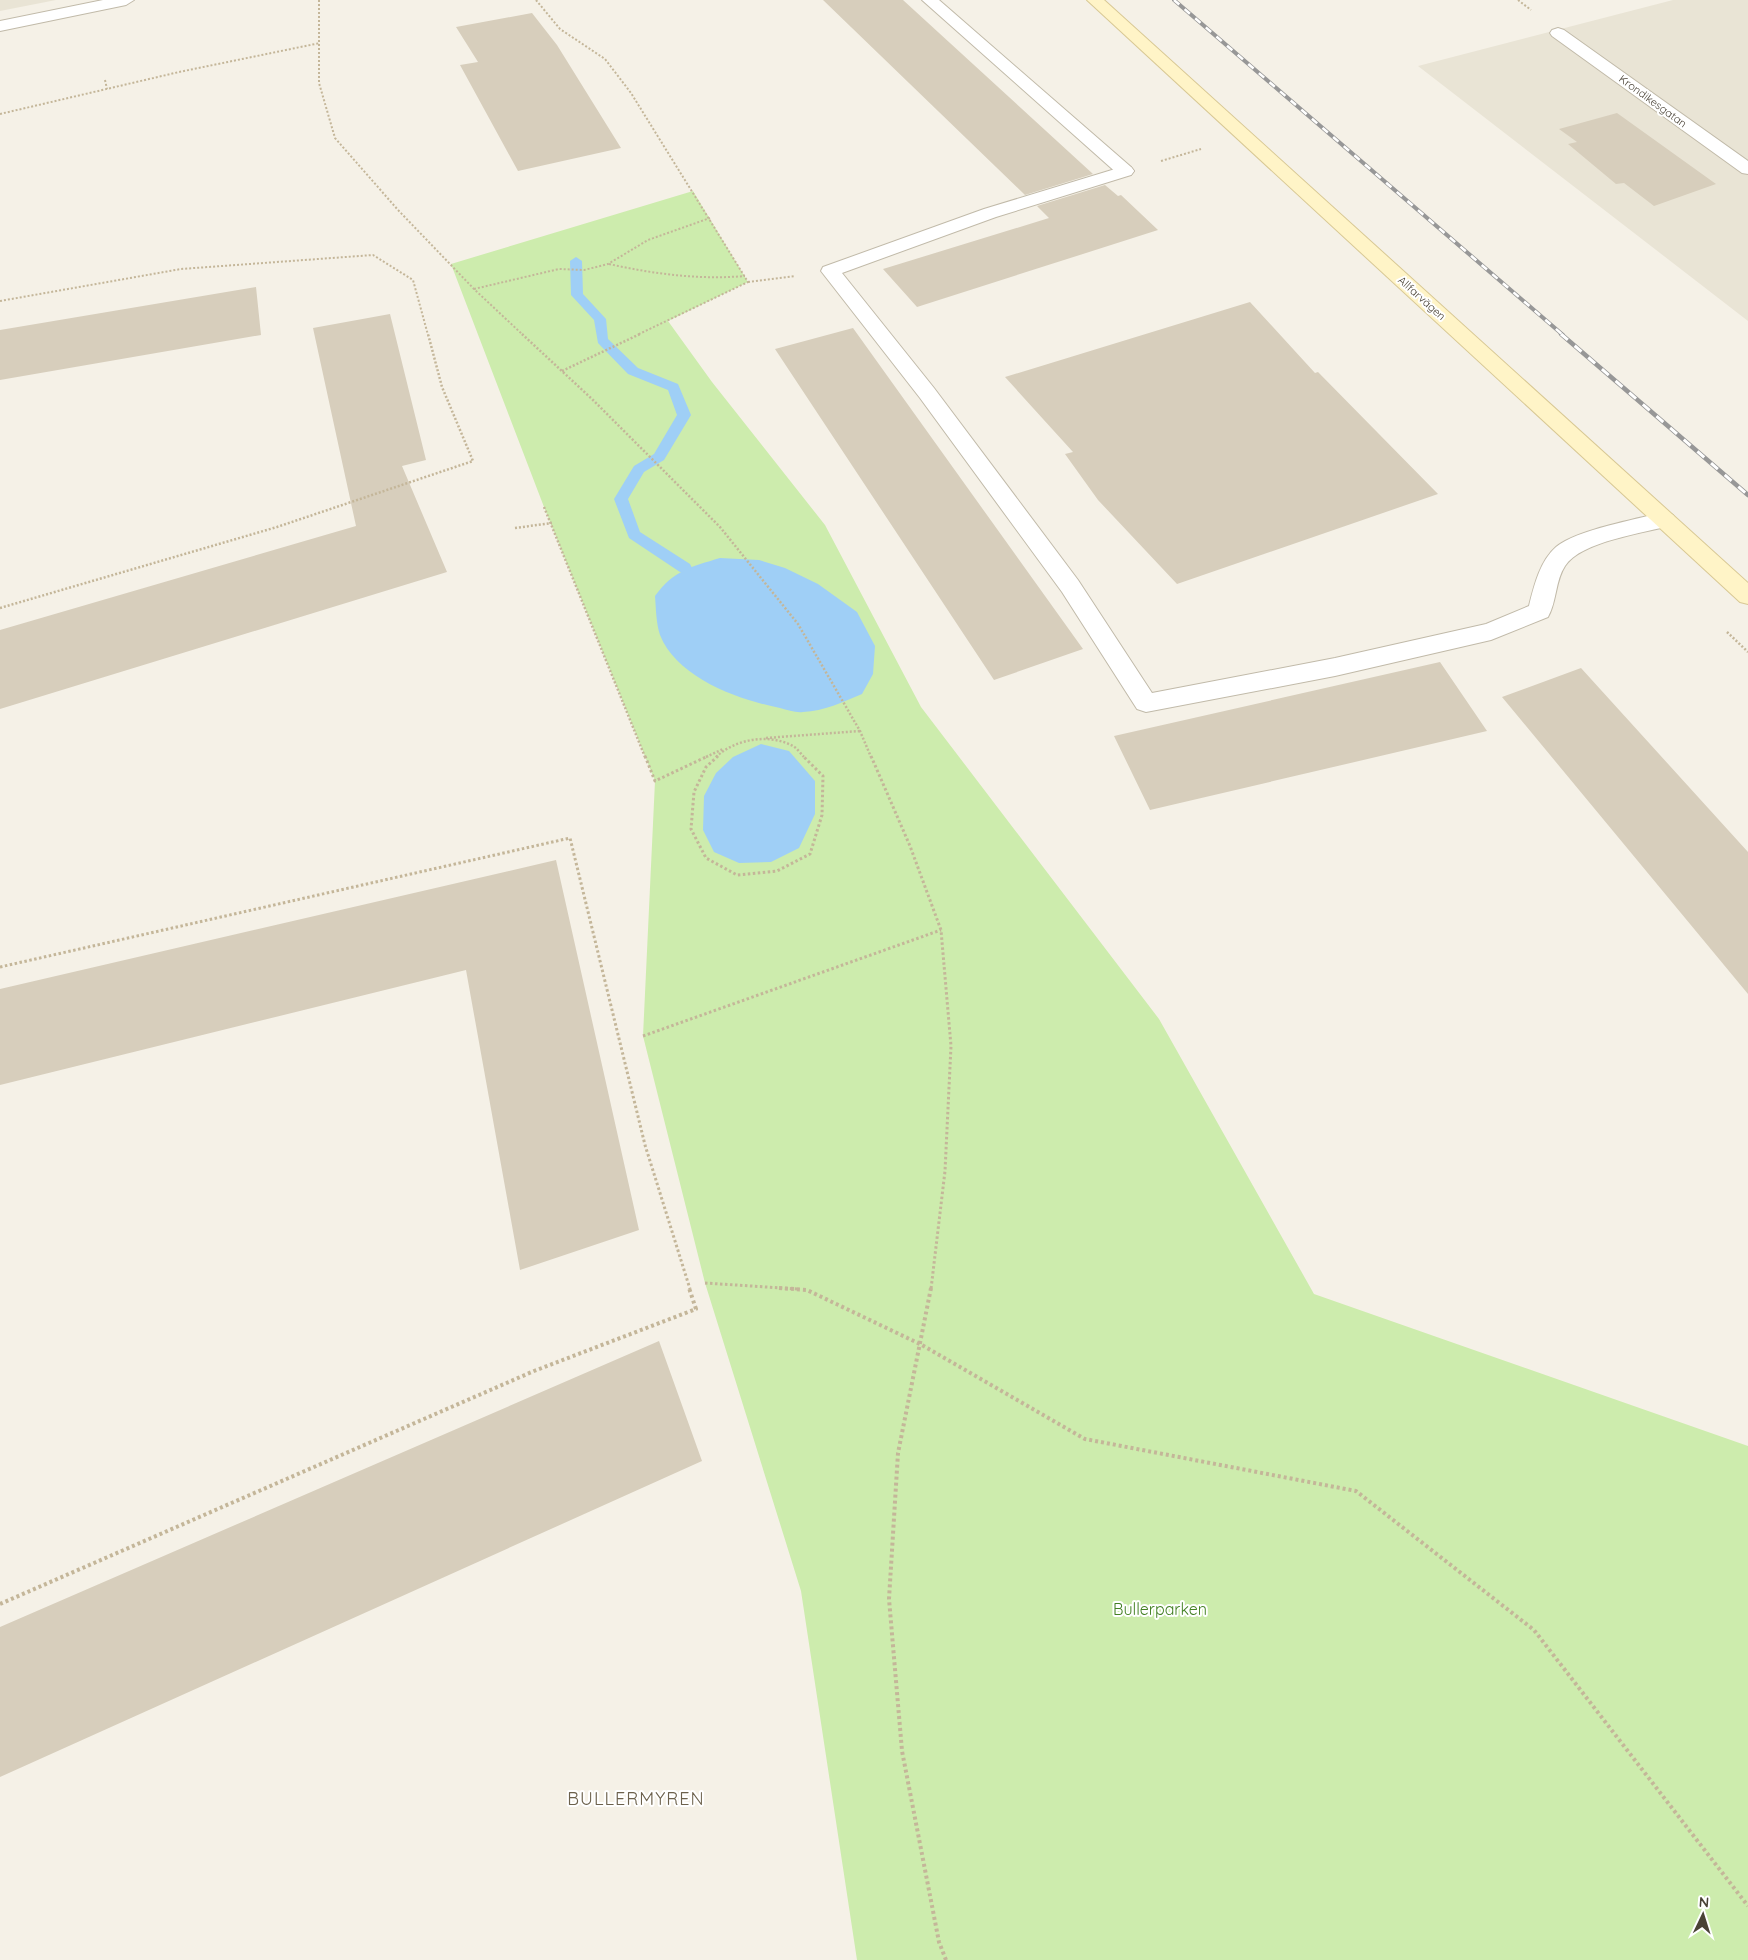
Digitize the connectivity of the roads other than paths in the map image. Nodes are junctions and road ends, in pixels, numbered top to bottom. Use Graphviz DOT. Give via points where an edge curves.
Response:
graph roads {
  1 [pos="126,0"];
  2 [pos="930,0"];
  3 [pos="1095,0"];
  4 [pos="0,26"];
  5 [pos="1558,33"];
  6 [pos="1748,169"];
  7 [pos="1665,520"];
  8 [pos="1748,596"];
  1 -- 4 [label="street"];
  2 -- 7 [label="street" via="1125,171 990,213 830,271 927,393 1070,586 1146,703 1335,667 1491,631 1540,611 1546,578 1563,552 1618,531"];
  3 -- 7 [label="street, Allfarvägen"];
  5 -- 6 [label="street, Krondikesgatan"];
  7 -- 8 [label="street, Allfarvägen"];
}
